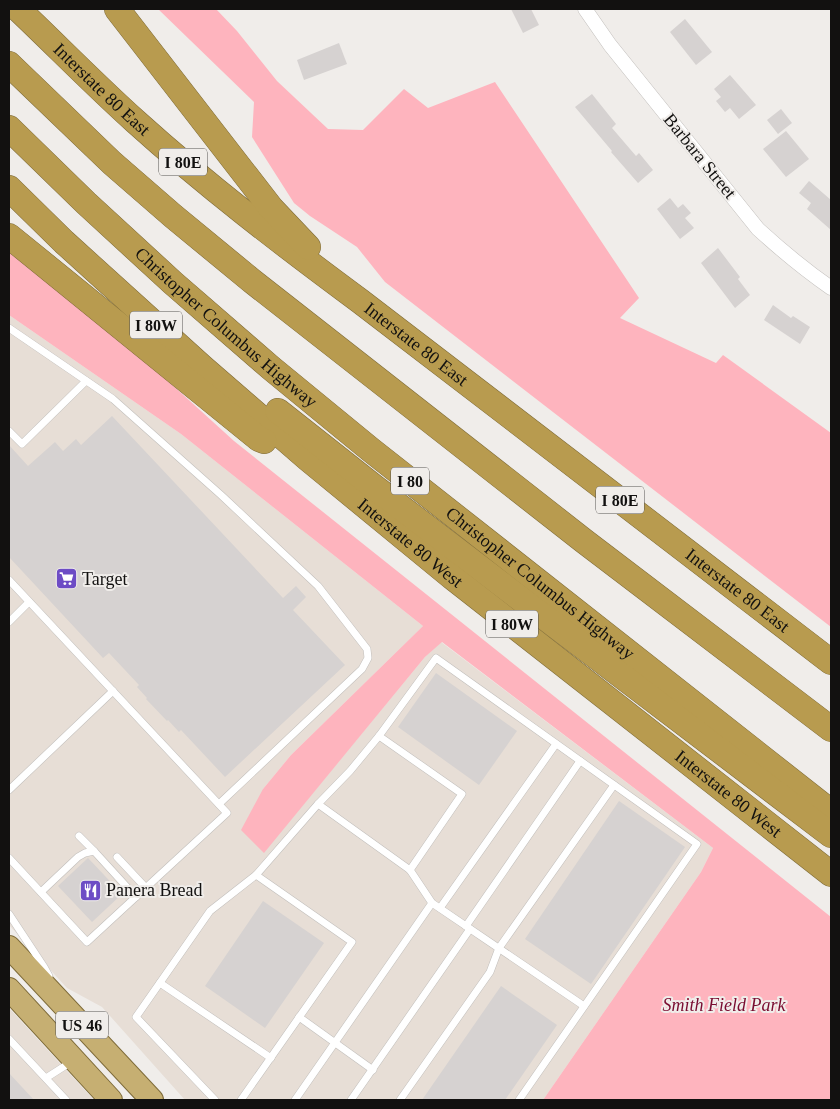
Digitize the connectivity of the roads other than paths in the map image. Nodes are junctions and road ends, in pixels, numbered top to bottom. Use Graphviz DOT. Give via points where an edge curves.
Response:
graph roads {
  1 [pos="18,9"];
  2 [pos="117,9"];
  3 [pos="585,9"];
  4 [pos="9,64"];
  5 [pos="9,128"];
  6 [pos="9,176"];
  7 [pos="9,188"];
  8 [pos="9,236"];
  9 [pos="831,288"];
  10 [pos="360,301"];
  11 [pos="9,328"];
  12 [pos="86,381"];
  13 [pos="9,431"];
  14 [pos="307,458"];
  15 [pos="9,580"];
  16 [pos="30,602"];
  17 [pos="9,622"];
  18 [pos="831,662"];
  19 [pos="113,691"];
  20 [pos="831,729"];
  21 [pos="380,736"];
  22 [pos="556,744"];
  23 [pos="580,760"];
  24 [pos="614,785"];
  25 [pos="9,790"];
  26 [pos="219,804"];
  27 [pos="318,804"];
  28 [pos="831,812"];
  29 [pos="831,835"];
  30 [pos="79,836"];
  31 [pos="94,851"];
  32 [pos="117,857"];
  33 [pos="9,858"];
  34 [pos="410,870"];
  35 [pos="831,874"];
  36 [pos="256,875"];
  37 [pos="146,888"];
  38 [pos="41,892"];
  39 [pos="136,897"];
  40 [pos="432,903"];
  41 [pos="440,908"];
  42 [pos="9,914"];
  43 [pos="468,927"];
  44 [pos="9,947"];
  45 [pos="499,948"];
  46 [pos="160,983"];
  47 [pos="10,993"];
  48 [pos="60,1002"];
  49 [pos="584,1006"];
  50 [pos="299,1017"];
  51 [pos="9,1039"];
  52 [pos="335,1043"];
  53 [pos="271,1058"];
  54 [pos="74,1060"];
  55 [pos="373,1070"];
  56 [pos="46,1078"];
  57 [pos="66,1100"];
  58 [pos="111,1100"];
  59 [pos="152,1100"];
  60 [pos="215,1100"];
  61 [pos="241,1100"];
  62 [pos="295,1100"];
  63 [pos="351,1100"];
  64 [pos="400,1100"];
  65 [pos="519,1100"];
  1 -- 10 [label="highway, Interstate 80 East / I 80E" via="135,121 208,185"];
  2 -- 10 [label="highway" via="271,208"];
  3 -- 9 [label="street, Barbara Street" via="610,45 758,229"];
  4 -- 20 [label="highway" via="112,162 252,281"];
  5 -- 28 [label="highway, Christopher Columbus Highway / I 80" via="86,203 270,368"];
  6 -- 29 [label="highway" via="300,429"];
  7 -- 14 [label="highway, Interstate 80 West / I 80W" via="64,242"];
  8 -- 14 [label="highway" via="259,439"];
  10 -- 18 [label="highway, Interstate 80 East / I 80E"];
  11 -- 12 [label="lane"];
  12 -- 13 [label="lane" via="22,444"];
  12 -- 26 [label="lane" via="113,400 221,495 318,586 367,649 368,658 362,669"];
  14 -- 35 [label="highway, Interstate 80 West / I 80W" via="452,577"];
  15 -- 16 [label="lane"];
  16 -- 17 [label="lane"];
  16 -- 19 [label="lane"];
  19 -- 25 [label="lane"];
  19 -- 26 [label="lane"];
  21 -- 22 [label="lane" via="436,658"];
  21 -- 27 [label="lane"];
  21 -- 34 [label="lane" via="462,794"];
  22 -- 23 [label="lane"];
  22 -- 41 [label="lane"];
  23 -- 24 [label="lane"];
  23 -- 43 [label="lane"];
  24 -- 45 [label="lane"];
  24 -- 49 [label="lane" via="697,844"];
  26 -- 37 [label="lane" via="227,813"];
  27 -- 34 [label="lane"];
  27 -- 36 [label="lane"];
  30 -- 31 [label="lane"];
  31 -- 38 [label="lane" via="78,857"];
  31 -- 39 [label="lane"];
  32 -- 37 [label="lane"];
  33 -- 38 [label="lane"];
  34 -- 40 [label="lane"];
  36 -- 46 [label="lane" via="210,911"];
  36 -- 50 [label="lane" via="352,942"];
  37 -- 39 [label="lane"];
  38 -- 39 [label="lane" via="87,942"];
  40 -- 41 [label="lane"];
  40 -- 52 [label="lane"];
  41 -- 43 [label="lane"];
  42 -- 48 [label="lane" via="44,967"];
  43 -- 45 [label="lane"];
  43 -- 55 [label="lane"];
  44 -- 48 [label="highway, US 46"];
  45 -- 49 [label="lane"];
  45 -- 64 [label="lane" via="490,972"];
  46 -- 53 [label="lane"];
  46 -- 60 [label="lane" via="136,1017"];
  47 -- 54 [label="highway, US 46"];
  48 -- 59 [label="highway, US 46"];
  49 -- 65 [label="lane"];
  50 -- 52 [label="lane"];
  50 -- 53 [label="lane"];
  51 -- 56 [label="lane"];
  52 -- 55 [label="lane"];
  52 -- 62 [label="lane"];
  53 -- 61 [label="lane"];
  54 -- 56 [label="lane"];
  54 -- 58 [label="highway, US 46"];
  55 -- 63 [label="lane"];
  56 -- 57 [label="lane"];
}
